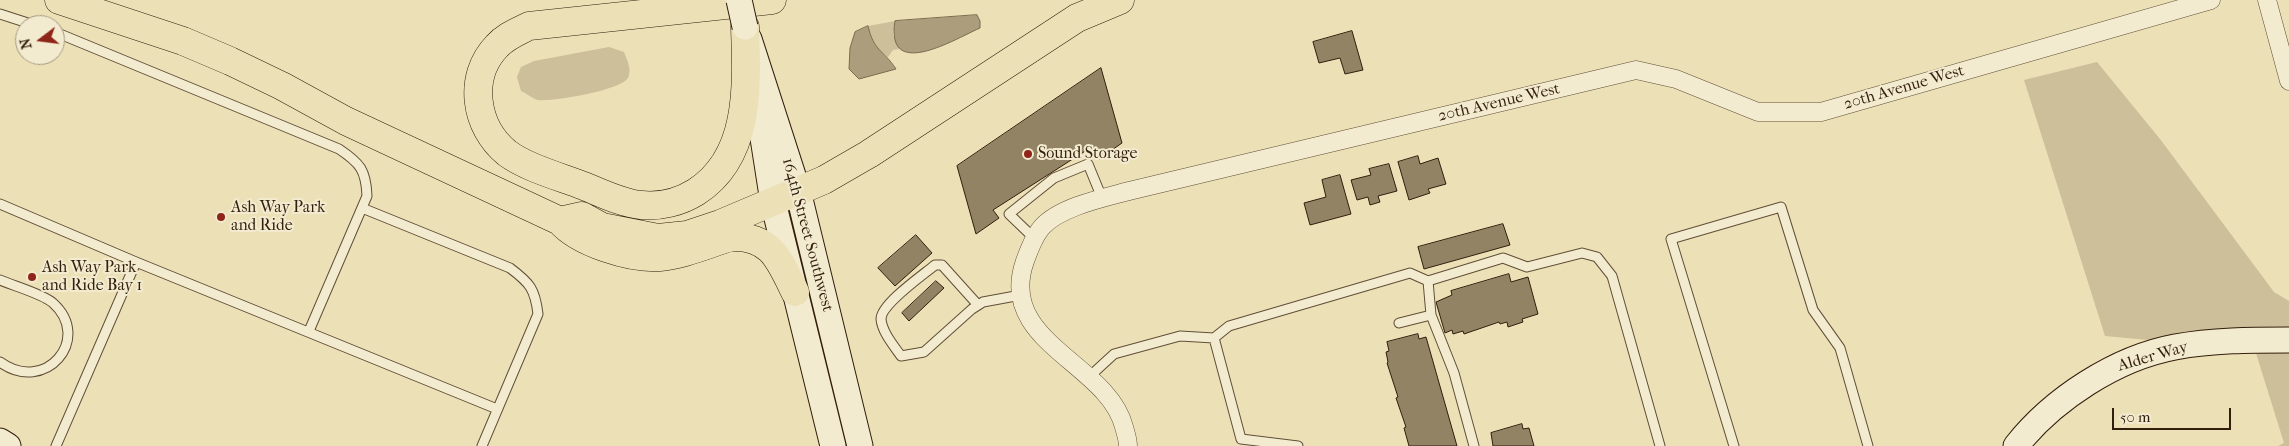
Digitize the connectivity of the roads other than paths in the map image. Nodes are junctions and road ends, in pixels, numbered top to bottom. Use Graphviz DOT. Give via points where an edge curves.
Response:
graph roads {
  1 [pos="59,0"];
  2 [pos="738,0"];
  3 [pos="772,0"];
  4 [pos="1120,0"];
  5 [pos="2211,0"];
  6 [pos="2267,0"];
  7 [pos="0,14"];
  8 [pos="15,19"];
  9 [pos="745,27"];
  10 [pos="65,36"];
  11 [pos="2289,81"];
  12 [pos="798,191"];
  13 [pos="1102,198"];
  14 [pos="773,202"];
  15 [pos="0,204"];
  16 [pos="362,208"];
  17 [pos="560,221"];
  18 [pos="1035,239"];
  19 [pos="136,262"];
  20 [pos="0,280"];
  21 [pos="1428,281"];
  22 [pos="795,292"];
  23 [pos="1021,294"];
  24 [pos="978,305"];
  25 [pos="1431,315"];
  26 [pos="1400,323"];
  27 [pos="309,332"];
  28 [pos="1214,338"];
  29 [pos="2289,340"];
  30 [pos="0,362"];
  31 [pos="1089,377"];
  32 [pos="497,409"];
  33 [pos="0,441"];
  34 [pos="8,446"];
  35 [pos="56,446"];
  36 [pos="482,446"];
  37 [pos="833,446"];
  38 [pos="860,446"];
  39 [pos="1128,446"];
  40 [pos="1298,446"];
  41 [pos="1474,446"];
  42 [pos="1660,446"];
  43 [pos="1734,446"];
  44 [pos="1868,446"];
  45 [pos="2016,446"];
  1 -- 17 [label="highway" via="183,41 230,61 346,121"];
  2 -- 9 [label="main road, 164th Street Southwest, bridge"];
  3 -- 9 [label="highway" via="529,26 508,36 489,56 478,86 480,114 497,144 521,160 622,201 641,205 676,202 706,186 719,174 737,139 745,99"];
  4 -- 12 [label="highway" via="1077,18 869,154"];
  5 -- 13 [label="street, 20th Avenue West" via="1821,112 1758,112 1676,79 1636,70"];
  6 -- 11 [label="street"];
  7 -- 8 [label="lane"];
  9 -- 12 [label="main road, 164th Street Southwest"];
  9 -- 14 [label="main road, 164th Street Southwest"];
  10 -- 16 [label="lane" via="339,149 358,162 366,180 367,196"];
  12 -- 14 [label="highway"];
  12 -- 38 [label="main road, 164th Street Southwest"];
  13 -- 18 [label="street, 20th Avenue West" via="1058,215 1042,227"];
  13 -- 18 [label="lane" via="1088,164 1054,178 1009,214"];
  14 -- 17 [label="highway" via="688,235 658,238 602,227 582,216"];
  14 -- 22 [label="main road, 164th Street Southwest"];
  15 -- 19 [label="lane"];
  16 -- 27 [label="lane"];
  16 -- 32 [label="lane" via="510,268 536,294 538,314"];
  17 -- 22 [label="highway" via="569,232 612,250 659,257 731,237 757,240 768,246 780,260"];
  18 -- 23 [label="street, 20th Avenue West" via="1020,274"];
  19 -- 27 [label="lane"];
  19 -- 35 [label="lane"];
  20 -- 30 [label="lane" via="52,302 64,316 68,333 64,351 53,365 37,373 19,373"];
  21 -- 25 [label="lane"];
  21 -- 28 [label="lane" via="1410,273 1229,326"];
  21 -- 42 [label="lane" via="1503,258 1527,268 1582,253 1597,257 1612,276"];
  22 -- 37 [label="main road, 164th Street Southwest"];
  23 -- 24 [label="lane"];
  23 -- 31 [label="street, 20th Avenue West" via="1028,316 1042,338"];
  24 -- 24 [label="lane" via="924,352 901,356 887,335 881,318 885,307 935,265 942,265"];
  25 -- 26 [label="lane"];
  25 -- 41 [label="lane" via="1454,373"];
  27 -- 32 [label="lane"];
  28 -- 31 [label="lane" via="1180,336 1114,354"];
  28 -- 40 [label="lane" via="1241,438"];
  29 -- 45 [label="main road, Alder Way" via="2225,341 2174,347 2143,356 2113,368 2064,399"];
  31 -- 39 [label="street, 20th Avenue West" via="1121,415"];
  32 -- 36 [label="lane"];
  33 -- 34 [label="main road"];
  43 -- 44 [label="lane" via="1671,239 1781,207 1813,310 1840,348"];
}
